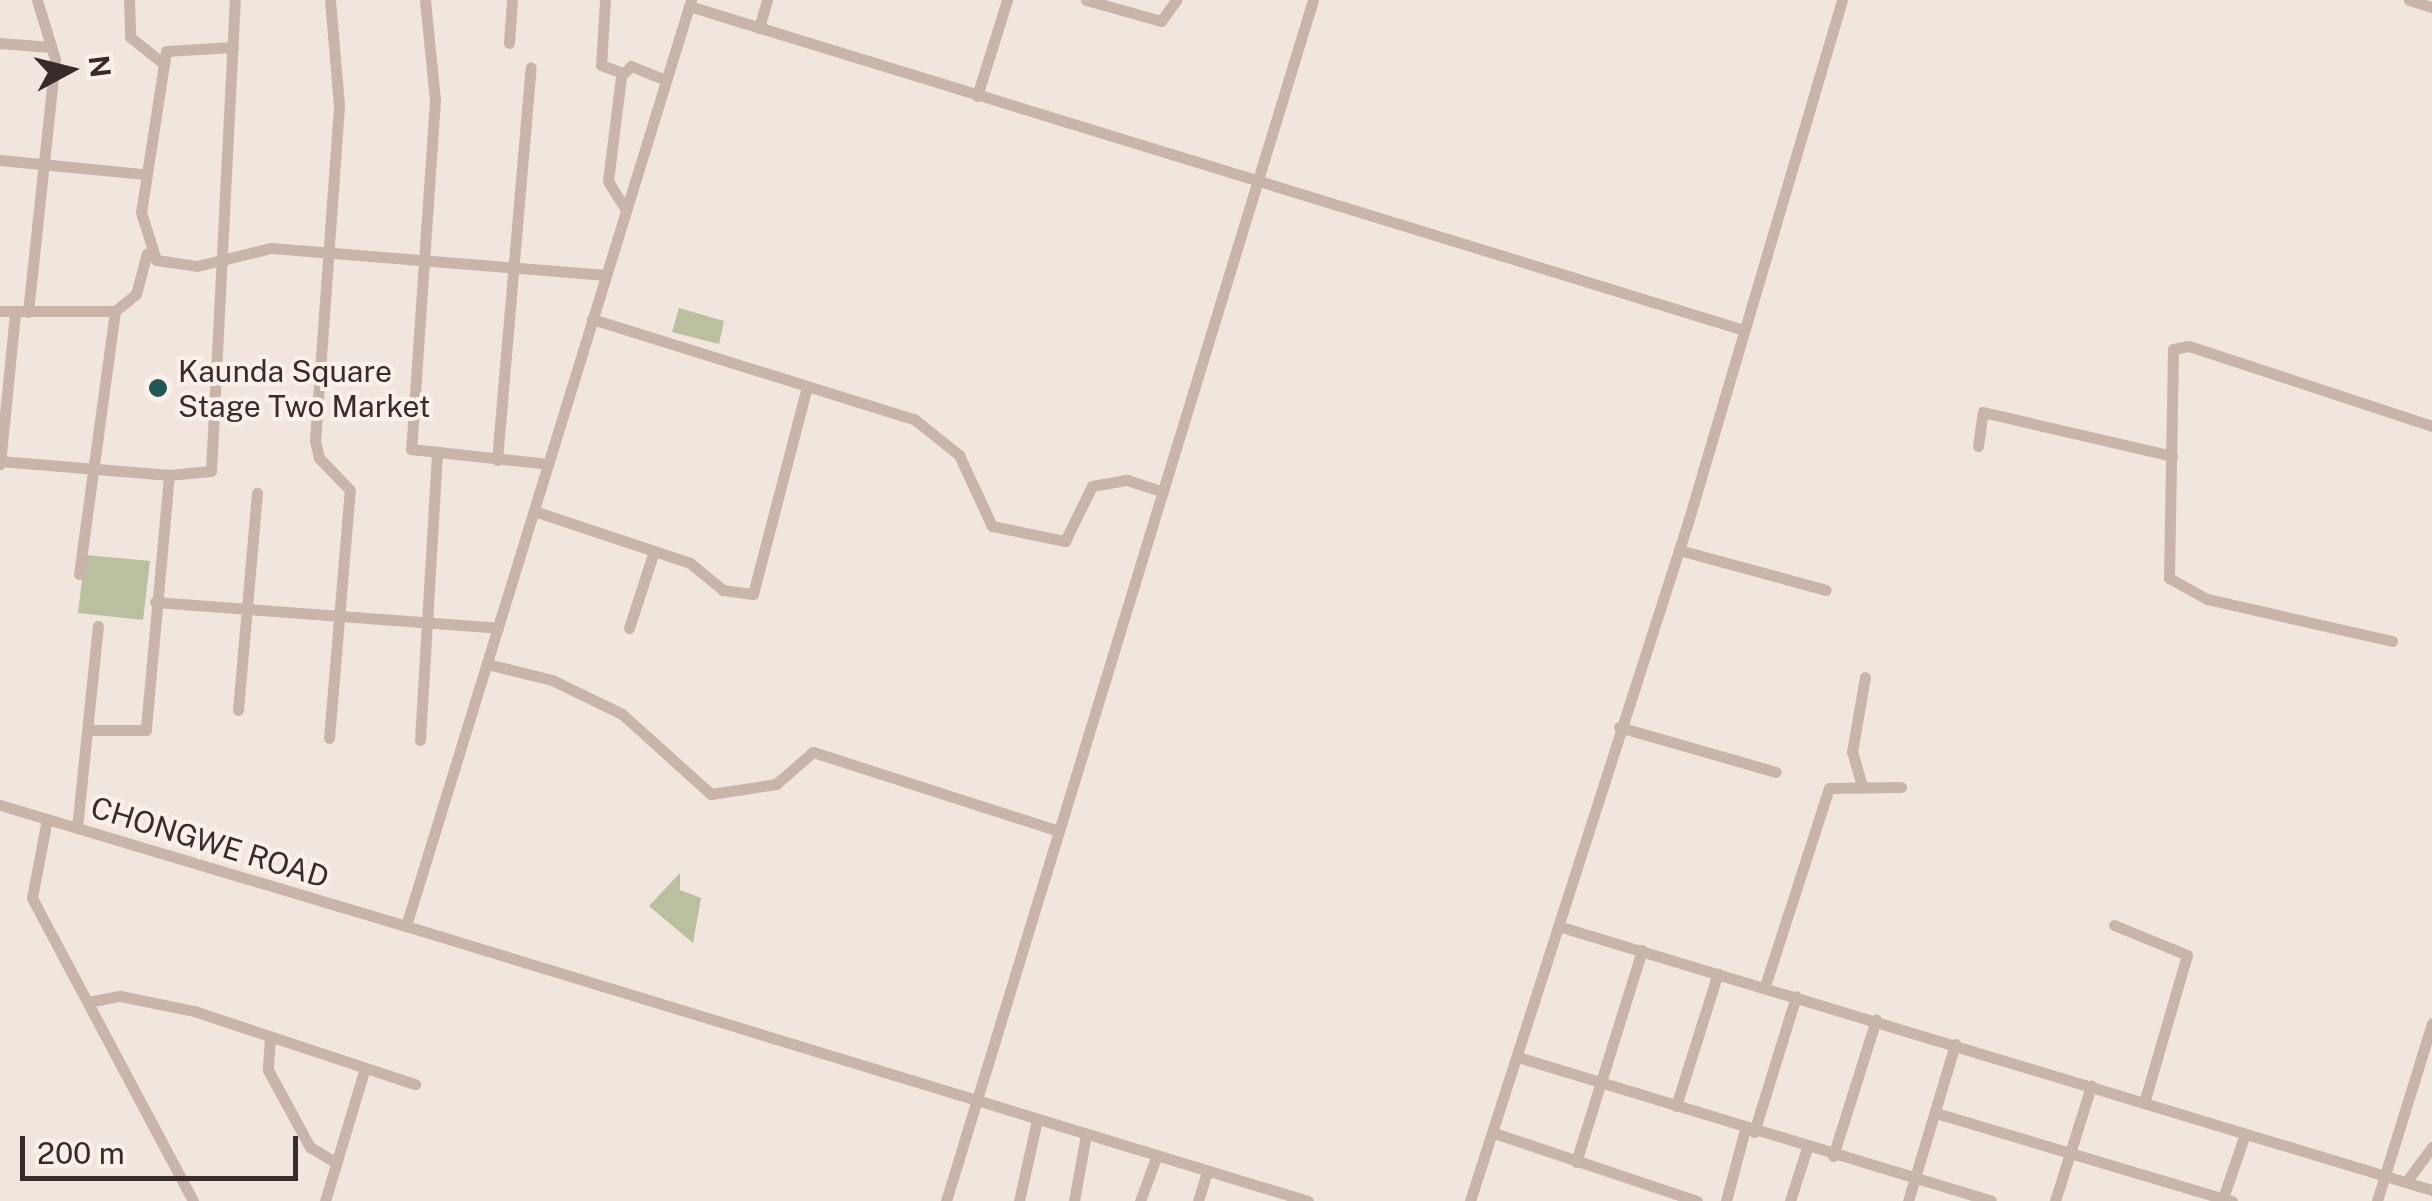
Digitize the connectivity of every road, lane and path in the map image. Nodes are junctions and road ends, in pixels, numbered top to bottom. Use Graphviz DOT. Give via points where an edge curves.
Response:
graph roads {
  1 [pos="37,0"];
  2 [pos="130,0"];
  3 [pos="235,0"];
  4 [pos="330,0"];
  5 [pos="425,0"];
  6 [pos="512,0"];
  7 [pos="605,0"];
  8 [pos="767,0"];
  9 [pos="1007,0"];
  10 [pos="1086,0"];
  11 [pos="1176,0"];
  12 [pos="1313,0"];
  13 [pos="1842,0"];
  14 [pos="2409,0"];
  15 [pos="690,3"];
  16 [pos="2432,7"];
  17 [pos="759,28"];
  18 [pos="0,43"];
  19 [pos="510,43"];
  20 [pos="50,47"];
  21 [pos="233,47"];
  22 [pos="164,64"];
  23 [pos="530,67"];
  24 [pos="622,73"];
  25 [pos="666,80"];
  26 [pos="977,96"];
  27 [pos="0,160"];
  28 [pos="44,164"];
  29 [pos="144,174"];
  30 [pos="1256,180"];
  31 [pos="626,210"];
  32 [pos="148,252"];
  33 [pos="330,253"];
  34 [pos="222,258"];
  35 [pos="424,261"];
  36 [pos="514,269"];
  37 [pos="606,275"];
  38 [pos="0,311"];
  39 [pos="116,311"];
  40 [pos="22,312"];
  41 [pos="592,318"];
  42 [pos="1741,329"];
  43 [pos="807,386"];
  44 [pos="2432,426"];
  45 [pos="1978,446"];
  46 [pos="2172,456"];
  47 [pos="437,457"];
  48 [pos="498,460"];
  49 [pos="0,462"];
  50 [pos="548,464"];
  51 [pos="92,467"];
  52 [pos="170,474"];
  53 [pos="1163,492"];
  54 [pos="257,493"];
  55 [pos="534,511"];
  56 [pos="1680,550"];
  57 [pos="654,551"];
  58 [pos="79,574"];
  59 [pos="1826,590"];
  60 [pos="155,602"];
  61 [pos="248,606"];
  62 [pos="341,615"];
  63 [pos="431,622"];
  64 [pos="98,626"];
  65 [pos="498,628"];
  66 [pos="630,628"];
  67 [pos="2392,641"];
  68 [pos="487,664"];
  69 [pos="1866,677"];
  70 [pos="238,710"];
  71 [pos="1620,727"];
  72 [pos="88,730"];
  73 [pos="329,738"];
  74 [pos="420,740"];
  75 [pos="1776,772"];
  76 [pos="1862,786"];
  77 [pos="1900,787"];
  78 [pos="0,805"];
  79 [pos="47,819"];
  80 [pos="76,828"];
  81 [pos="1056,830"];
  82 [pos="2114,925"];
  83 [pos="406,926"];
  84 [pos="1558,926"];
  85 [pos="1642,950"];
  86 [pos="1718,973"];
  87 [pos="1764,986"];
  88 [pos="1796,996"];
  89 [pos="88,1002"];
  90 [pos="1876,1020"];
  91 [pos="2432,1023"];
  92 [pos="270,1038"];
  93 [pos="1955,1044"];
  94 [pos="1518,1057"];
  95 [pos="364,1071"];
  96 [pos="415,1084"];
  97 [pos="1601,1084"];
  98 [pos="2091,1086"];
  99 [pos="976,1098"];
  100 [pos="2144,1103"];
  101 [pos="1676,1106"];
  102 [pos="1936,1113"];
  103 [pos="1037,1120"];
  104 [pos="1750,1130"];
  105 [pos="1494,1133"];
  106 [pos="1086,1134"];
  107 [pos="2244,1134"];
  108 [pos="2432,1147"];
  109 [pos="1807,1148"];
  110 [pos="2072,1152"];
  111 [pos="1157,1155"];
  112 [pos="1833,1156"];
  113 [pos="1576,1162"];
  114 [pos="337,1163"];
  115 [pos="1207,1171"];
  116 [pos="2384,1175"];
  117 [pos="1915,1180"];
  118 [pos="2406,1182"];
  119 [pos="1650,1187"];
  120 [pos="2432,1190"];
  121 [pos="1266,1195"];
  122 [pos="2225,1200"];
  123 [pos="193,1201"];
  124 [pos="326,1201"];
  125 [pos="946,1201"];
  126 [pos="1020,1201"];
  127 [pos="1074,1201"];
  128 [pos="1140,1201"];
  129 [pos="1198,1201"];
  130 [pos="1308,1201"];
  131 [pos="1470,1201"];
  132 [pos="1646,1201"];
  133 [pos="1697,1201"];
  134 [pos="1726,1201"];
  135 [pos="1790,1201"];
  136 [pos="1908,1201"];
  137 [pos="1990,1201"];
  138 [pos="2055,1201"];
  139 [pos="2377,1201"];
  1 -- 20 [label="street"];
  2 -- 22 [label="street" via="128,33"];
  3 -- 21 [label="street"];
  4 -- 33 [label="street" via="339,105"];
  5 -- 35 [label="street" via="434,100"];
  6 -- 19 [label="street"];
  7 -- 24 [label="street" via="601,65"];
  8 -- 17 [label="street"];
  9 -- 26 [label="street"];
  10 -- 11 [label="street" via="1161,21"];
  12 -- 30 [label="street"];
  13 -- 42 [label="street"];
  14 -- 16 [label="street"];
  15 -- 17 [label="street"];
  15 -- 25 [label="street"];
  17 -- 26 [label="street"];
  18 -- 20 [label="street"];
  20 -- 28 [label="street"];
  21 -- 22 [label="street" via="172,46"];
  21 -- 34 [label="street"];
  22 -- 29 [label="street"];
  23 -- 36 [label="street"];
  24 -- 25 [label="street" via="631,66"];
  24 -- 31 [label="street" via="608,181"];
  25 -- 31 [label="street"];
  26 -- 30 [label="street"];
  27 -- 28 [label="street"];
  28 -- 29 [label="street"];
  28 -- 40 [label="street"];
  29 -- 32 [label="street"];
  30 -- 42 [label="street"];
  30 -- 53 [label="street"];
  31 -- 37 [label="street"];
  32 -- 34 [label="street" via="173,265"];
  32 -- 39 [label="street" via="136,294"];
  33 -- 34 [label="street" via="271,248"];
  33 -- 35 [label="street"];
  33 -- 62 [label="street" via="315,441 318,458 350,490"];
  34 -- 52 [label="street" via="211,474"];
  35 -- 36 [label="street"];
  35 -- 47 [label="street" via="410,444"];
  36 -- 37 [label="street"];
  36 -- 48 [label="street"];
  37 -- 41 [label="street"];
  38 -- 40 [label="street"];
  39 -- 40 [label="street"];
  39 -- 51 [label="street"];
  40 -- 49 [label="street"];
  41 -- 43 [label="street"];
  41 -- 50 [label="street"];
  42 -- 56 [label="street"];
  43 -- 53 [label="street" via="923,424 958,454 992,526 1064,541 1092,486 1127,480"];
  43 -- 57 [label="street" via="756,591 723,590 694,565"];
  44 -- 46 [label="street" via="2181,345 2173,350"];
  45 -- 46 [label="street" via="1983,412"];
  46 -- 67 [label="street" via="2164,562 2177,586"];
  47 -- 48 [label="street"];
  47 -- 63 [label="street"];
  48 -- 50 [label="street"];
  49 -- 51 [label="street"];
  50 -- 55 [label="street"];
  51 -- 52 [label="street"];
  51 -- 58 [label="street"];
  52 -- 60 [label="street"];
  53 -- 81 [label="street"];
  54 -- 61 [label="street"];
  55 -- 57 [label="street"];
  55 -- 65 [label="street"];
  56 -- 59 [label="street"];
  56 -- 71 [label="street"];
  57 -- 66 [label="street"];
  60 -- 61 [label="street"];
  60 -- 72 [label="street" via="146,730"];
  61 -- 62 [label="street"];
  61 -- 70 [label="street"];
  62 -- 63 [label="street"];
  62 -- 73 [label="street"];
  63 -- 65 [label="street"];
  63 -- 74 [label="street"];
  64 -- 72 [label="street"];
  65 -- 68 [label="street"];
  68 -- 81 [label="street" via="552,680 622,714 712,794 772,786 799,755 818,752"];
  68 -- 83 [label="street"];
  69 -- 76 [label="street" via="1852,752"];
  71 -- 75 [label="street"];
  71 -- 84 [label="street"];
  72 -- 80 [label="street"];
  76 -- 77 [label="street"];
  76 -- 87 [label="street" via="1825,794"];
  78 -- 79 [label="street, CHONGWE ROAD"];
  79 -- 80 [label="street, CHONGWE ROAD"];
  79 -- 89 [label="street" via="32,896"];
  80 -- 83 [label="street, CHONGWE ROAD"];
  81 -- 99 [label="street"];
  82 -- 100 [label="street" via="2187,955"];
  83 -- 99 [label="street, CHONGWE ROAD"];
  84 -- 85 [label="street"];
  84 -- 94 [label="street"];
  85 -- 86 [label="street"];
  85 -- 97 [label="street"];
  86 -- 87 [label="street"];
  86 -- 101 [label="street"];
  87 -- 88 [label="street"];
  88 -- 90 [label="street"];
  88 -- 104 [label="street"];
  89 -- 92 [label="street" via="120,996"];
  89 -- 123 [label="street"];
  90 -- 93 [label="street"];
  90 -- 112 [label="street"];
  91 -- 116 [label="street"];
  92 -- 95 [label="street"];
  92 -- 114 [label="street" via="268,1070 310,1146"];
  93 -- 98 [label="street"];
  93 -- 102 [label="street"];
  94 -- 97 [label="street"];
  94 -- 105 [label="street"];
  95 -- 96 [label="street"];
  95 -- 114 [label="street"];
  97 -- 101 [label="street"];
  97 -- 113 [label="street"];
  98 -- 100 [label="street"];
  98 -- 110 [label="street"];
  99 -- 103 [label="street, CHONGWE ROAD"];
  99 -- 125 [label="street"];
  100 -- 107 [label="street"];
  101 -- 104 [label="street"];
  102 -- 110 [label="street"];
  102 -- 117 [label="street"];
  103 -- 106 [label="street, CHONGWE ROAD"];
  103 -- 126 [label="street"];
  104 -- 109 [label="street"];
  104 -- 134 [label="street"];
  105 -- 113 [label="street"];
  105 -- 131 [label="street"];
  106 -- 111 [label="street, CHONGWE ROAD"];
  106 -- 127 [label="street"];
  107 -- 116 [label="street"];
  107 -- 122 [label="street"];
  108 -- 118 [label="street"];
  109 -- 112 [label="street"];
  109 -- 135 [label="street"];
  110 -- 122 [label="street"];
  110 -- 138 [label="street"];
  111 -- 115 [label="street, CHONGWE ROAD"];
  111 -- 128 [label="street"];
  112 -- 117 [label="street"];
  113 -- 119 [label="street"];
  114 -- 124 [label="street"];
  115 -- 121 [label="street, CHONGWE ROAD"];
  115 -- 129 [label="street"];
  116 -- 118 [label="street"];
  116 -- 139 [label="street"];
  117 -- 136 [label="street"];
  117 -- 137 [label="street"];
  118 -- 120 [label="street"];
  119 -- 132 [label="street"];
  119 -- 133 [label="street"];
  121 -- 130 [label="street, CHONGWE ROAD"];
}
